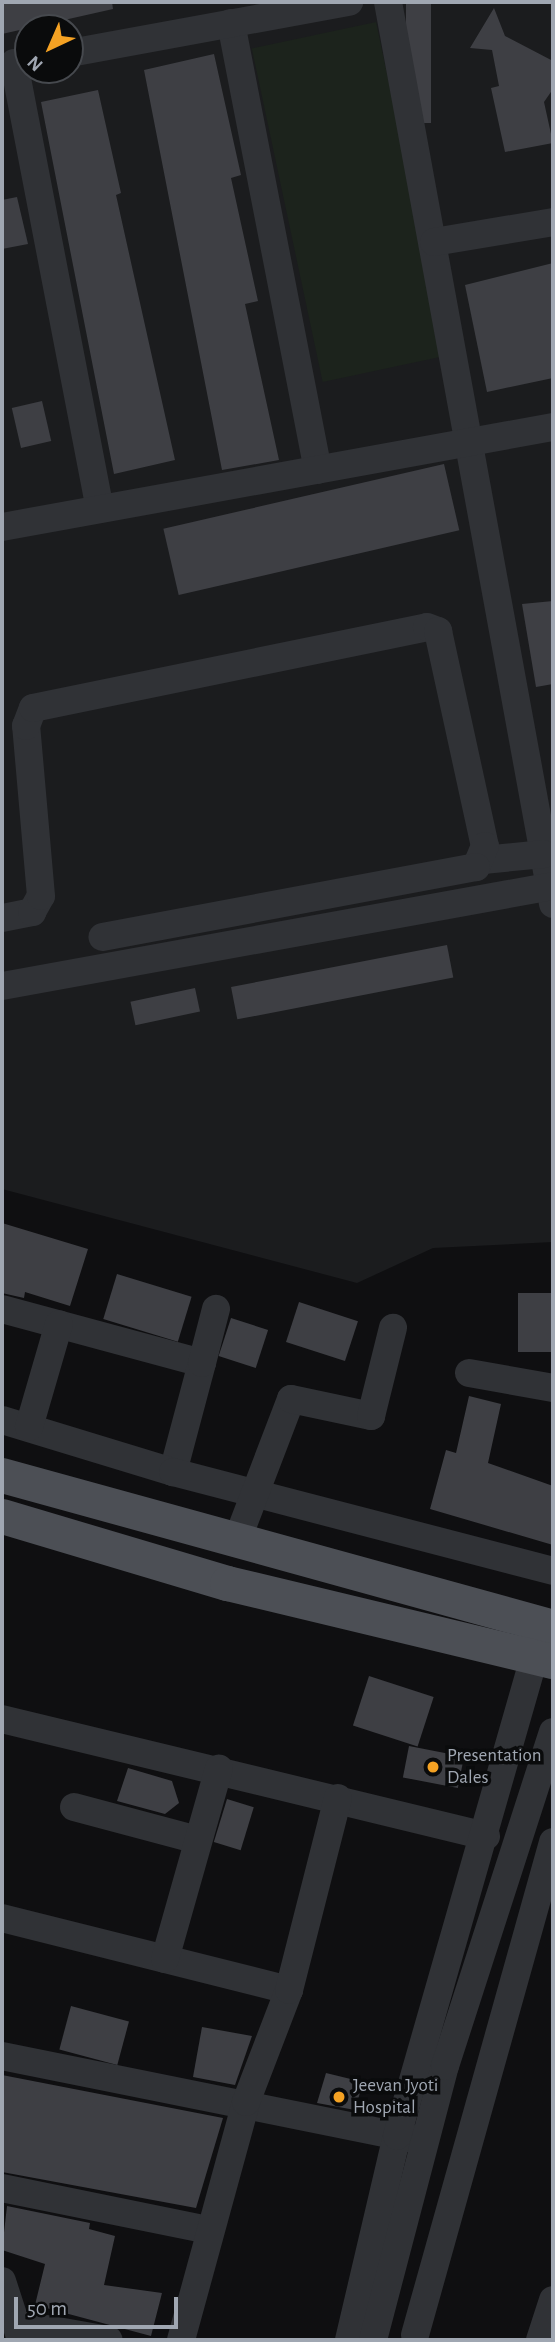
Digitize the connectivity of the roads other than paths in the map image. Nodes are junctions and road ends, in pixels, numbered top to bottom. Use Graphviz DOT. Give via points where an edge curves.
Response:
graph roads {
  1 [pos="349,2"];
  2 [pos="388,2"];
  3 [pos="231,23"];
  4 [pos="84,50"];
  5 [pos="19,84"];
  6 [pos="553,222"];
  7 [pos="434,242"];
  8 [pos="553,427"];
  9 [pos="472,442"];
  10 [pos="318,470"];
  11 [pos="100,509"];
  12 [pos="2,527"];
  13 [pos="544,854"];
  14 [pos="483,860"];
  15 [pos="552,892"];
  16 [pos="2,918"];
  17 [pos="102,937"];
  18 [pos="2,986"];
  19 [pos="2,1309"];
  20 [pos="215,1309"];
  21 [pos="59,1324"];
  22 [pos="393,1328"];
  23 [pos="202,1363"];
  24 [pos="469,1373"];
  25 [pos="553,1388"];
  26 [pos="2,1420"];
  27 [pos="29,1427"];
  28 [pos="173,1472"];
  29 [pos="2,1475"];
  30 [pos="259,1491"];
  31 [pos="2,1516"];
  32 [pos="236,1543"];
  33 [pos="553,1571"];
  34 [pos="546,1642"];
  35 [pos="2,1719"];
  36 [pos="553,1732"];
  37 [pos="219,1768"];
  38 [pos="338,1798"];
  39 [pos="74,1807"];
  40 [pos="486,1836"];
  41 [pos="198,1840"];
  42 [pos="553,1842"];
  43 [pos="2,1918"];
  44 [pos="165,1958"];
  45 [pos="289,1990"];
  46 [pos="2,2056"];
  47 [pos="246,2102"];
  48 [pos="397,2136"];
  49 [pos="426,2141"];
  50 [pos="2,2188"];
  51 [pos="208,2230"];
  52 [pos="2,2281"];
  53 [pos="553,2300"];
  54 [pos="364,2330"];
  55 [pos="19,2332"];
  56 [pos="422,2338"];
  57 [pos="109,2340"];
  58 [pos="181,2340"];
  59 [pos="540,2340"];
  1 -- 3 [label="street"];
  2 -- 7 [label="street"];
  3 -- 4 [label="street"];
  3 -- 10 [label="street"];
  5 -- 11 [label="street"];
  6 -- 7 [label="street"];
  7 -- 9 [label="street"];
  8 -- 9 [label="street"];
  9 -- 10 [label="street"];
  9 -- 13 [label="street"];
  10 -- 11 [label="street"];
  11 -- 12 [label="street"];
  13 -- 14 [label="street"];
  13 -- 15 [label="street"];
  14 -- 16 [label="street" via="441,641 438,631 427,627 33,708 26,726 41,895 32,912"];
  14 -- 17 [label="street" via="476,867"];
  15 -- 18 [label="street"];
  19 -- 21 [label="street"];
  20 -- 23 [label="street"];
  21 -- 23 [label="street"];
  21 -- 27 [label="street"];
  22 -- 30 [label="street" via="371,1416 290,1399"];
  23 -- 28 [label="street"];
  24 -- 25 [label="street"];
  26 -- 27 [label="street"];
  27 -- 28 [label="street"];
  28 -- 30 [label="street"];
  29 -- 32 [label="main road"];
  30 -- 32 [label="street"];
  30 -- 33 [label="street"];
  31 -- 34 [label="main road" via="227,1583"];
  32 -- 34 [label="main road"];
  34 -- 40 [label="street"];
  35 -- 37 [label="street"];
  36 -- 49 [label="street"];
  37 -- 38 [label="street"];
  37 -- 41 [label="street"];
  38 -- 40 [label="street"];
  38 -- 45 [label="street"];
  39 -- 41 [label="street"];
  40 -- 48 [label="street"];
  41 -- 44 [label="street"];
  42 -- 56 [label="street"];
  43 -- 44 [label="street"];
  44 -- 45 [label="street"];
  45 -- 47 [label="street"];
  46 -- 47 [label="street"];
  47 -- 48 [label="street"];
  47 -- 51 [label="street"];
  48 -- 49 [label="street"];
  48 -- 54 [label="street"];
  49 -- 54 [label="street"];
  50 -- 51 [label="street"];
  51 -- 58 [label="street"];
  52 -- 55 [label="street"];
  53 -- 59 [label="street"];
  54 -- 56 [label="street"];
  55 -- 57 [label="street"];
}
